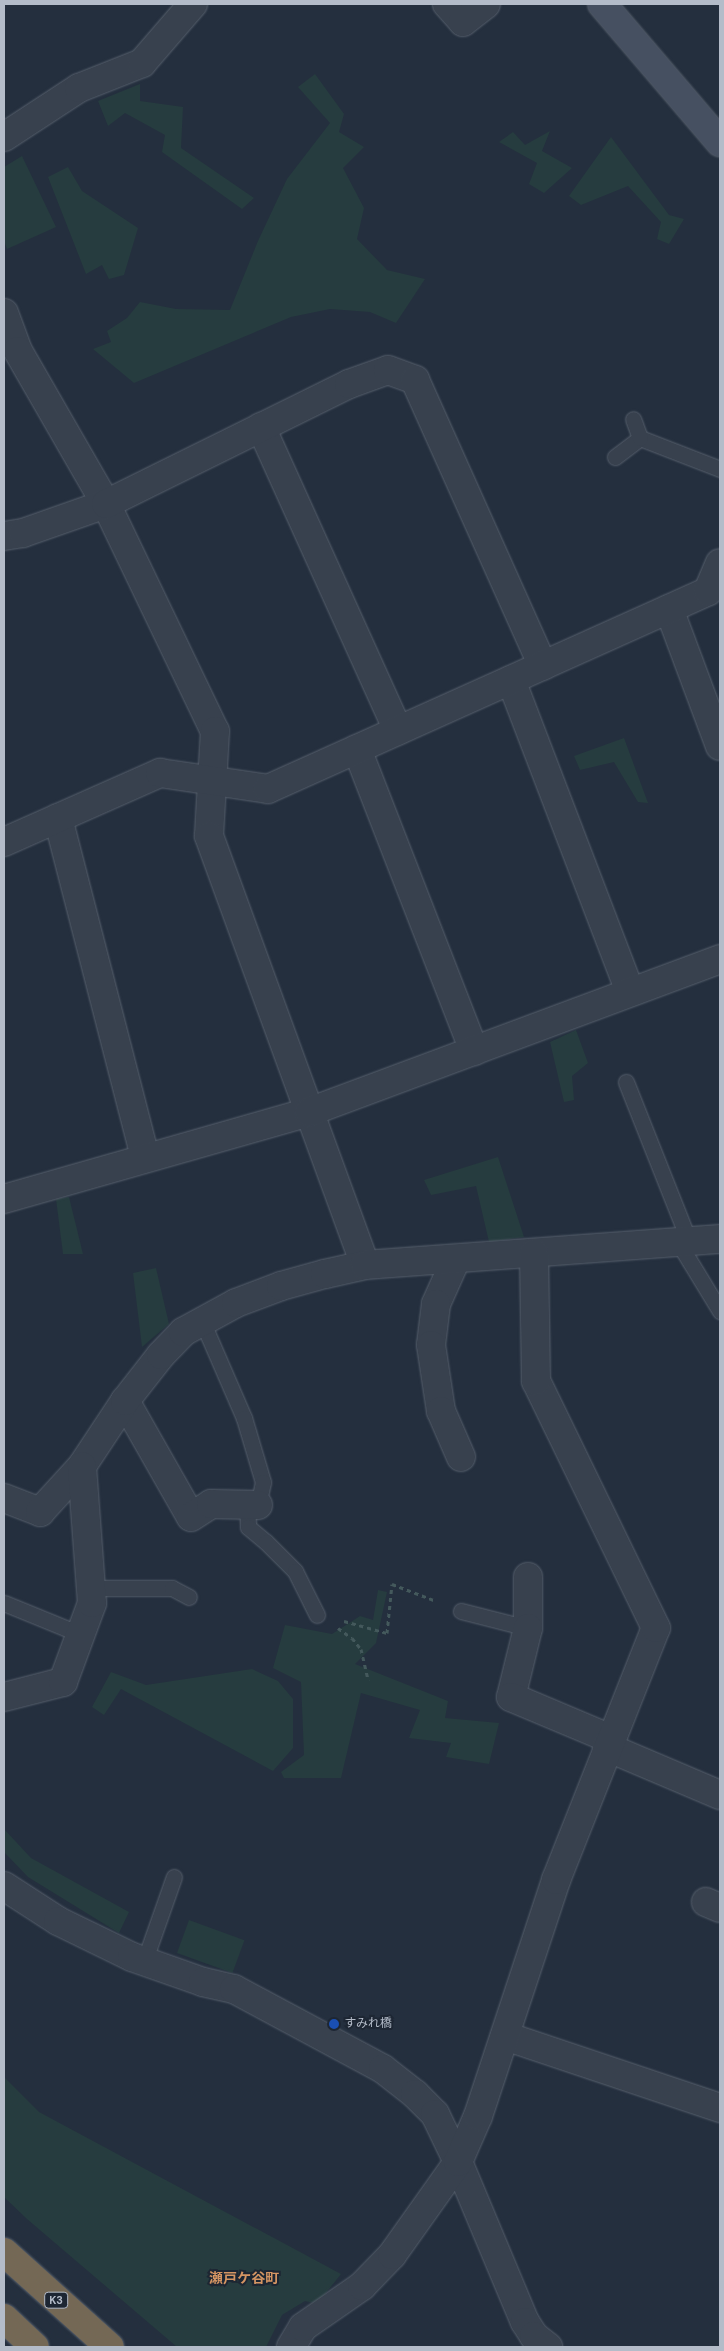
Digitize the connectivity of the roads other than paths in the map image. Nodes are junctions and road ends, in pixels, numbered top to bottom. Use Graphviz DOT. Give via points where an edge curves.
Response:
graph roads {
  1 [pos="193,4"];
  2 [pos="447,4"];
  3 [pos="486,4"];
  4 [pos="602,4"];
  5 [pos="4,138"];
  6 [pos="720,139"];
  7 [pos="4,313"];
  8 [pos="633,419"];
  9 [pos="261,428"];
  10 [pos="640,438"];
  11 [pos="615,457"];
  12 [pos="720,469"];
  13 [pos="106,504"];
  14 [pos="4,536"];
  15 [pos="720,563"];
  16 [pos="669,609"];
  17 [pos="543,666"];
  18 [pos="511,680"];
  19 [pos="398,731"];
  20 [pos="720,746"];
  21 [pos="356,750"];
  22 [pos="212,782"];
  23 [pos="58,818"];
  24 [pos="4,842"];
  25 [pos="720,959"];
  26 [pos="630,992"];
  27 [pos="474,1050"];
  28 [pos="626,1082"];
  29 [pos="309,1112"];
  30 [pos="145,1158"];
  31 [pos="4,1198"];
  32 [pos="720,1239"];
  33 [pos="684,1242"];
  34 [pos="534,1253"];
  35 [pos="456,1259"];
  36 [pos="365,1265"];
  37 [pos="720,1311"];
  38 [pos="202,1321"];
  39 [pos="125,1400"];
  40 [pos="461,1457"];
  41 [pos="82,1466"];
  42 [pos="4,1498"];
  43 [pos="253,1505"];
  44 [pos="528,1577"];
  45 [pos="90,1588"];
  46 [pos="189,1597"];
  47 [pos="4,1603"];
  48 [pos="461,1611"];
  49 [pos="317,1615"];
  50 [pos="528,1628"];
  51 [pos="80,1634"];
  52 [pos="4,1698"];
  53 [pos="609,1743"];
  54 [pos="720,1795"];
  55 [pos="174,1877"];
  56 [pos="4,1886"];
  57 [pos="144,1962"];
  58 [pos="505,2036"];
  59 [pos="720,2108"];
  60 [pos="458,2162"];
  61 [pos="4,2252"];
  62 [pos="4,2318"];
  63 [pos="35,2347"];
  64 [pos="110,2347"];
  65 [pos="291,2347"];
  66 [pos="548,2347"];
  1 -- 5 [label="street" via="142,63 79,88"];
  2 -- 3 [label="street" via="463,22"];
  4 -- 6 [label="street"];
  7 -- 13 [label="street" via="18,351"];
  8 -- 10 [label="lane"];
  9 -- 13 [label="street"];
  9 -- 17 [label="street" via="349,384 388,370 415,380"];
  9 -- 19 [label="street"];
  10 -- 11 [label="lane"];
  10 -- 12 [label="lane"];
  13 -- 14 [label="street" via="23,533"];
  13 -- 22 [label="street" via="216,731"];
  15 -- 16 [label="street" via="708,591"];
  16 -- 17 [label="street"];
  16 -- 20 [label="street"];
  17 -- 18 [label="street"];
  18 -- 19 [label="street"];
  18 -- 26 [label="street"];
  19 -- 21 [label="street"];
  21 -- 22 [label="street" via="268,789"];
  21 -- 27 [label="street"];
  22 -- 23 [label="street" via="160,773"];
  22 -- 29 [label="street" via="210,836"];
  23 -- 24 [label="street"];
  23 -- 30 [label="street"];
  25 -- 26 [label="street"];
  26 -- 27 [label="street"];
  27 -- 29 [label="street"];
  28 -- 33 [label="lane"];
  29 -- 30 [label="street"];
  29 -- 36 [label="street"];
  30 -- 31 [label="street"];
  32 -- 33 [label="street"];
  33 -- 34 [label="street"];
  33 -- 37 [label="lane"];
  34 -- 35 [label="street"];
  34 -- 53 [label="street" via="536,1381 656,1628"];
  35 -- 36 [label="street"];
  35 -- 40 [label="street" via="436,1304 431,1345 440,1412"];
  36 -- 38 [label="street" via="281,1286 236,1303"];
  38 -- 39 [label="street" via="183,1332 166,1349"];
  38 -- 43 [label="lane" via="244,1418 263,1482"];
  39 -- 41 [label="street"];
  39 -- 43 [label="street" via="190,1517 212,1504"];
  41 -- 42 [label="street" via="40,1512"];
  41 -- 45 [label="street"];
  43 -- 49 [label="lane" via="248,1527 294,1571"];
  44 -- 50 [label="street"];
  45 -- 46 [label="lane" via="172,1588"];
  45 -- 51 [label="street" via="92,1603"];
  47 -- 51 [label="lane"];
  48 -- 50 [label="lane"];
  50 -- 53 [label="street" via="512,1697"];
  51 -- 52 [label="street" via="63,1682"];
  53 -- 54 [label="street"];
  53 -- 58 [label="street" via="556,1880"];
  55 -- 57 [label="lane"];
  56 -- 57 [label="street" via="58,1922"];
  57 -- 60 [label="street" via="234,1989 382,2069 435,2114"];
  58 -- 59 [label="street"];
  58 -- 60 [label="street" via="478,2116"];
  60 -- 65 [label="street" via="392,2255 362,2286 303,2327"];
  60 -- 66 [label="street" via="525,2322 534,2336"];
  61 -- 64 [label="highway, K3"];
  62 -- 63 [label="highway"];
}
